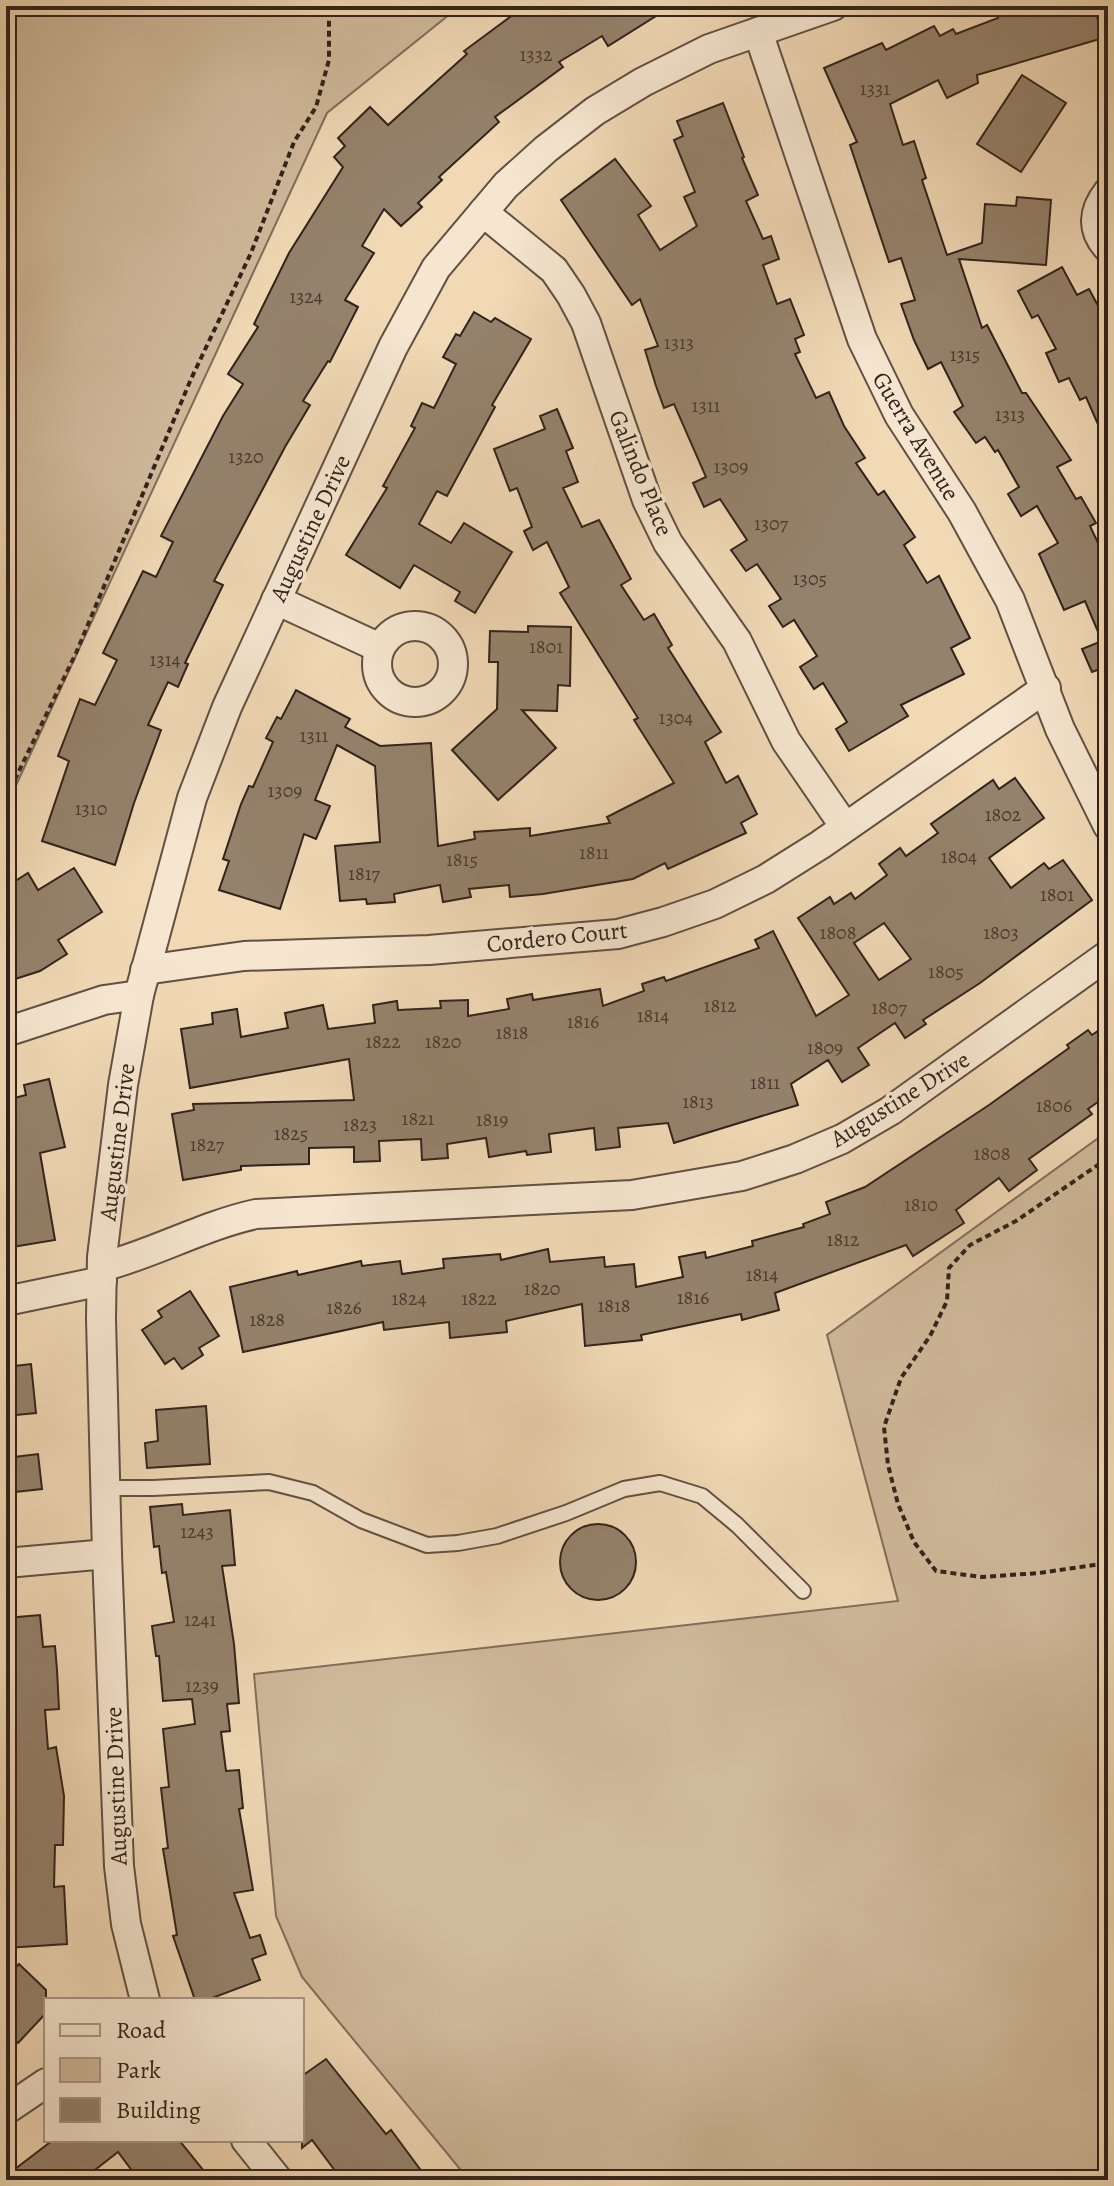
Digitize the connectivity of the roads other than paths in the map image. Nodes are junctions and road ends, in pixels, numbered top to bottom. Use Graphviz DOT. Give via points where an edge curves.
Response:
graph roads {
  1 [pos="833,6"];
  2 [pos="758,32"];
  3 [pos="1108,192"];
  4 [pos="483,212"];
  5 [pos="1108,248"];
  6 [pos="276,600"];
  7 [pos="380,648"];
  8 [pos="1046,688"];
  9 [pos="1108,826"];
  10 [pos="845,827"];
  11 [pos="1108,955"];
  12 [pos="142,982"];
  13 [pos="6,1032"];
  14 [pos="102,1274"];
  15 [pos="6,1301"];
  16 [pos="105,1488"];
  17 [pos="107,1554"];
  18 [pos="6,1563"];
  19 [pos="803,1591"];
  20 [pos="144,1998"];
  21 [pos="44,2084"];
  22 [pos="6,2110"];
  23 [pos="248,2142"];
  24 [pos="278,2180"];
  1 -- 2 [label="street, Augustine Drive"];
  2 -- 4 [label="street, Augustine Drive" via="709,49 595,111 506,185"];
  2 -- 8 [label="street, Guerra Avenue" via="862,339 899,415 987,553"];
  3 -- 5 [label="street" via="1100,202 1096,229"];
  4 -- 6 [label="street, Augustine Drive" via="415,302"];
  4 -- 10 [label="street, Galindo Place" via="554,270 571,295 668,543 737,641 786,741"];
  6 -- 7 [label="street"];
  6 -- 12 [label="street, Augustine Drive" via="192,798"];
  8 -- 9 [label="street, Guerra Avenue" via="1060,729"];
  8 -- 10 [label="street, Cordero Court"];
  10 -- 12 [label="street, Cordero Court" via="766,879 715,904 618,934 429,950 244,956"];
  11 -- 14 [label="street, Augustine Drive" via="890,1111 842,1139 755,1172 632,1195 256,1214 221,1222"];
  12 -- 13 [label="street, Cordero Court"];
  12 -- 14 [label="street, Augustine Drive" via="123,1085"];
  14 -- 15 [label="street, Augustine Drive"];
  14 -- 16 [label="street, Augustine Drive"];
  16 -- 17 [label="street, Augustine Drive"];
  16 -- 19 [label="lane" via="269,1482 313,1493 361,1520 427,1545 497,1536 624,1489 660,1483 702,1496"];
  17 -- 18 [label="street"];
  17 -- 20 [label="street, Augustine Drive" via="119,1866 126,1924"];
  21 -- 22 [label="street"];
  23 -- 24 [label="street"];
}
